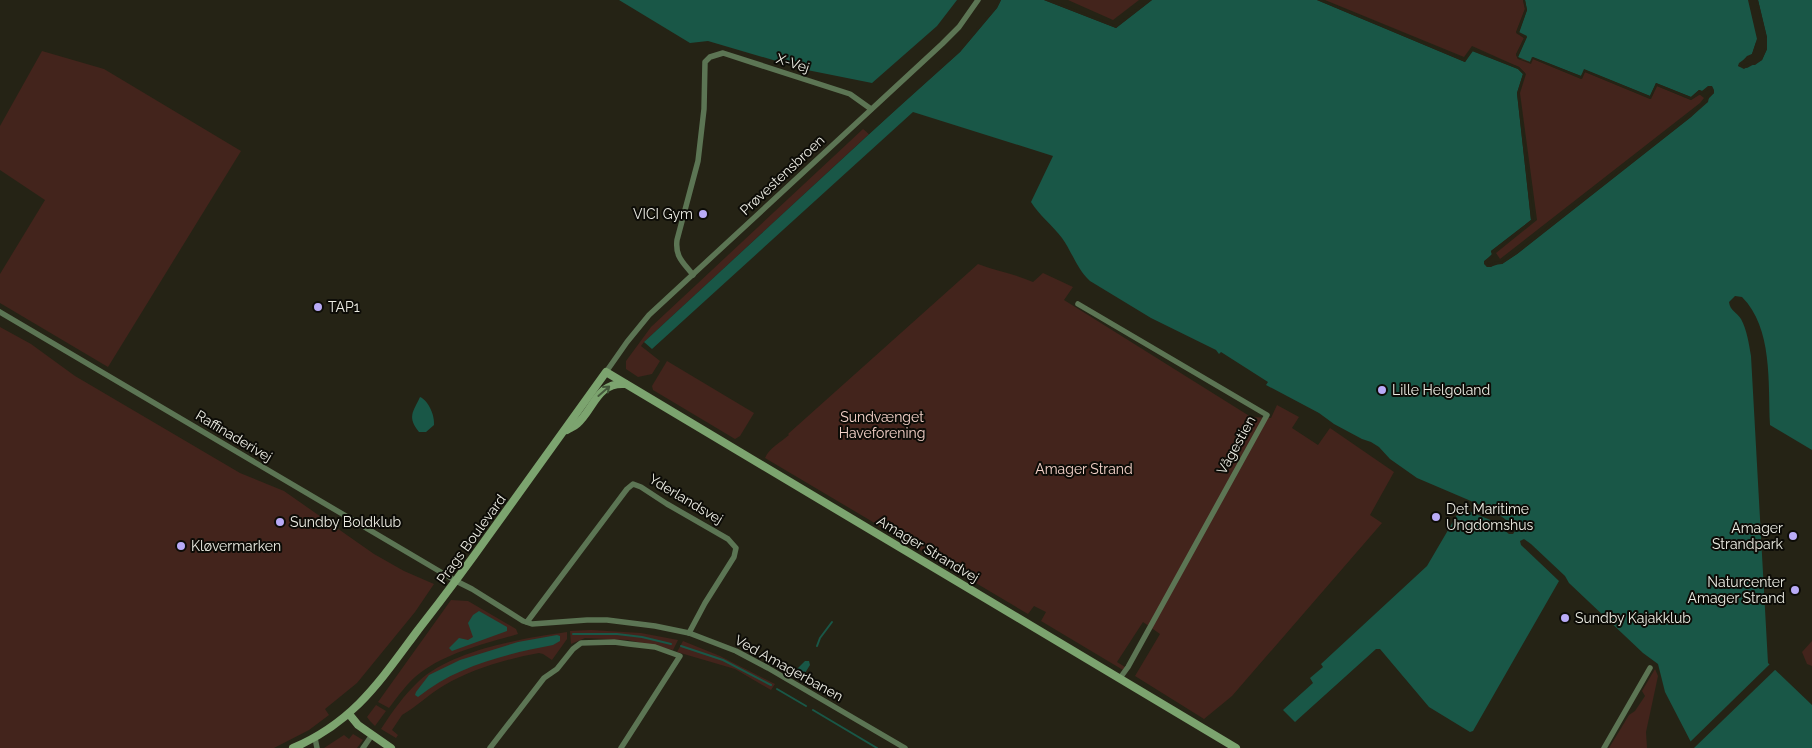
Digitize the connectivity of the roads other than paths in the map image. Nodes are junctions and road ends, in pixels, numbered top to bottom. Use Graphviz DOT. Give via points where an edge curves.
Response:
graph roads {
  1 [pos="978,0"];
  2 [pos="871,109"];
  3 [pos="693,275"];
  4 [pos="1078,304"];
  5 [pos="0,312"];
  6 [pos="606,372"];
  7 [pos="627,384"];
  8 [pos="563,433"];
  9 [pos="456,581"];
  10 [pos="527,622"];
  11 [pos="688,633"];
  12 [pos="1650,668"];
  13 [pos="1120,678"];
  14 [pos="349,714"];
  15 [pos="372,735"];
  16 [pos="315,738"];
  17 [pos="293,748"];
  18 [pos="317,748"];
  19 [pos="363,748"];
  20 [pos="391,748"];
  21 [pos="490,748"];
  22 [pos="621,748"];
  23 [pos="905,748"];
  24 [pos="1236,748"];
  25 [pos="1604,748"];
  1 -- 2 [label="street, Prøvestensbroen" via="960,27"];
  2 -- 3 [label="street, Prøvestensbroen"];
  2 -- 3 [label="street, X-Vej" via="850,94 723,53 710,57 705,62 698,161 676,250"];
  3 -- 6 [label="street, Prøvestensbroen" via="649,315"];
  4 -- 13 [label="street, Vågestien" via="1268,415"];
  5 -- 9 [label="street, Raffinaderivej"];
  6 -- 7 [label="street, Amager Strandvej"];
  6 -- 8 [label="street, Prags Boulevard"];
  8 -- 7 [label="street, one-way" via="577,424 607,388 613,384"];
  7 -- 13 [label="street, Amager Strandvej"];
  8 -- 9 [label="street, Prags Boulevard"];
  9 -- 10 [label="street, Ved Amagerbanen"];
  9 -- 14 [label="street, Prags Boulevard" via="369,694"];
  10 -- 11 [label="street, Ved Amagerbanen" via="606,620"];
  10 -- 11 [label="street, Yderlandsvej" via="633,484 733,542 736,548"];
  11 -- 23 [label="street, Ved Amagerbanen" via="736,651"];
  12 -- 25 [label="street"];
  13 -- 24 [label="street, Amager Strandvej"];
  14 -- 15 [label="street" via="358,726"];
  14 -- 16 [label="street, Prags Boulevard"];
  15 -- 19 [label="street"];
  15 -- 20 [label="street"];
  16 -- 17 [label="street, Prags Boulevard"];
  16 -- 18 [label="street"];
  21 -- 22 [label="street" via="544,678 581,644 614,642 655,647 680,656"];
}
